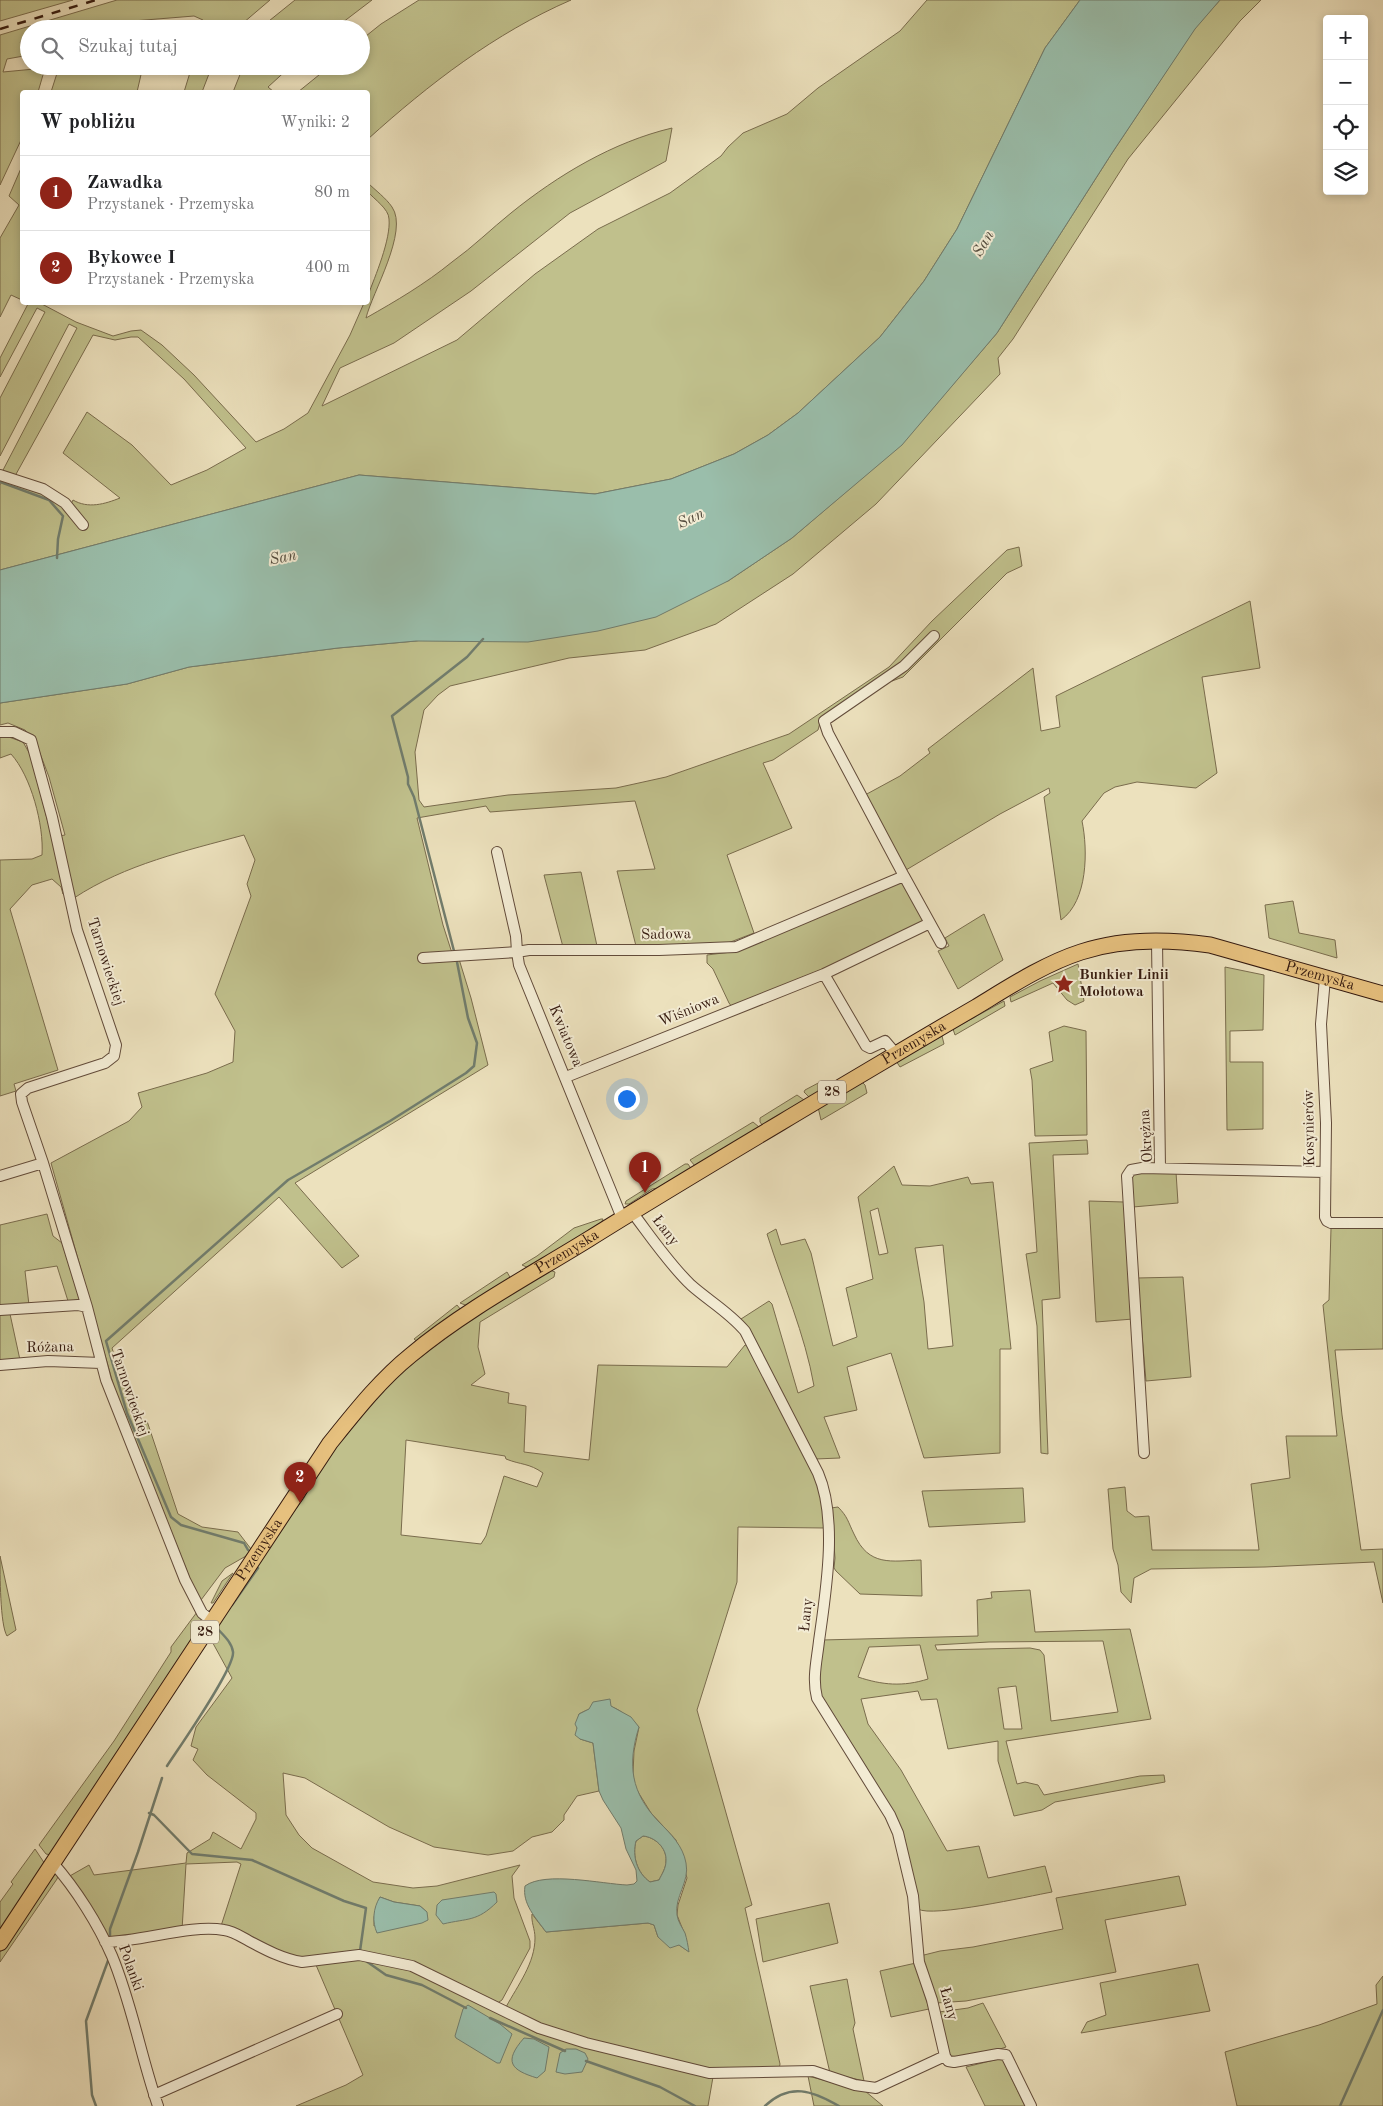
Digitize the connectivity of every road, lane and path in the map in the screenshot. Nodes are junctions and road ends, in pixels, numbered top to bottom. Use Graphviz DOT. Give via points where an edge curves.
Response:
graph roads {
  1 [pos="0,475"];
  2 [pos="84,525"];
  3 [pos="934,636"];
  4 [pos="0,732"];
  5 [pos="497,852"];
  6 [pos="904,876"];
  7 [pos="930,923"];
  8 [pos="1158,941"];
  9 [pos="941,943"];
  10 [pos="517,952"];
  11 [pos="423,958"];
  12 [pos="824,974"];
  13 [pos="1325,978"];
  14 [pos="1383,994"];
  15 [pos="896,1054"];
  16 [pos="566,1077"];
  17 [pos="43,1164"];
  18 [pos="1160,1168"];
  19 [pos="1325,1172"];
  20 [pos="0,1176"];
  21 [pos="627,1215"];
  22 [pos="1383,1223"];
  23 [pos="87,1307"];
  24 [pos="0,1310"];
  25 [pos="101,1363"];
  26 [pos="0,1365"];
  27 [pos="1144,1454"];
  28 [pos="212,1621"];
  29 [pos="52,1863"];
  30 [pos="105,1942"];
  31 [pos="0,1943"];
  32 [pos="337,2014"];
  33 [pos="945,2056"];
  34 [pos="154,2095"];
  35 [pos="158,2106"];
  36 [pos="1031,2106"];
  1 -- 2 [label="street" via="48,492 65,503"];
  3 -- 6 [label="street" via="904,666 824,721"];
  4 -- 17 [label="street, Tarnowieckiej" via="14,732 31,740 77,930 116,1045 114,1056 105,1062 28,1088 21,1094"];
  5 -- 10 [label="street"];
  6 -- 7 [label="street"];
  6 -- 10 [label="street, Sadowa" via="736,947"];
  7 -- 9 [label="street"];
  7 -- 12 [label="street, Wiśniowa"];
  8 -- 13 [label="main road, Przemyska / 28" via="1210,945"];
  8 -- 15 [label="main road, Przemyska / 28" via="1116,944 1059,961"];
  8 -- 18 [label="street, Okrężna"];
  10 -- 11 [label="street"];
  10 -- 16 [label="street, Kwiatowa" via="518,965"];
  12 -- 15 [label="street" via="866,1046 870,1048 886,1041"];
  12 -- 16 [label="street, Wiśniowa"];
  13 -- 14 [label="main road, Przemyska / 28"];
  13 -- 19 [label="street, Kosynierów" via="1321,1024"];
  15 -- 21 [label="main road, Przemyska / 28"];
  16 -- 21 [label="street, Kwiatowa"];
  17 -- 20 [label="street"];
  17 -- 23 [label="street, Tarnowieckiej"];
  18 -- 19 [label="street, Okrężna"];
  18 -- 27 [label="street" via="1131,1170 1127,1176"];
  19 -- 22 [label="street, Kosynierów" via="1324,1217 1327,1221"];
  21 -- 28 [label="main road, Przemyska / 28" via="449,1326 408,1357 382,1382 330,1443"];
  21 -- 33 [label="street, Łany" via="692,1285 734,1318 745,1331 825,1489 828,1568 814,1686 823,1709 898,1833 913,1896 919,1962"];
  23 -- 24 [label="street"];
  23 -- 25 [label="street, Tarnowieckiej"];
  25 -- 26 [label="street, Różana" via="48,1361"];
  25 -- 28 [label="street, Tarnowieckiej" via="185,1580 202,1613"];
  28 -- 29 [label="main road, Przemyska / 28"];
  29 -- 30 [label="street, Polanki" via="63,1874"];
  29 -- 31 [label="main road, Przemyska / 28"];
  30 -- 33 [label="street" via="210,1928 233,1932 294,1961 359,1955 388,1959 412,1966 539,2028 709,2073 813,2071 855,2085 876,2088"];
  30 -- 34 [label="street, Polanki" via="118,1974"];
  32 -- 34 [label="street"];
  33 -- 36 [label="street" via="954,2062 1006,2055"];
  34 -- 35 [label="street, Polanki"];
}
